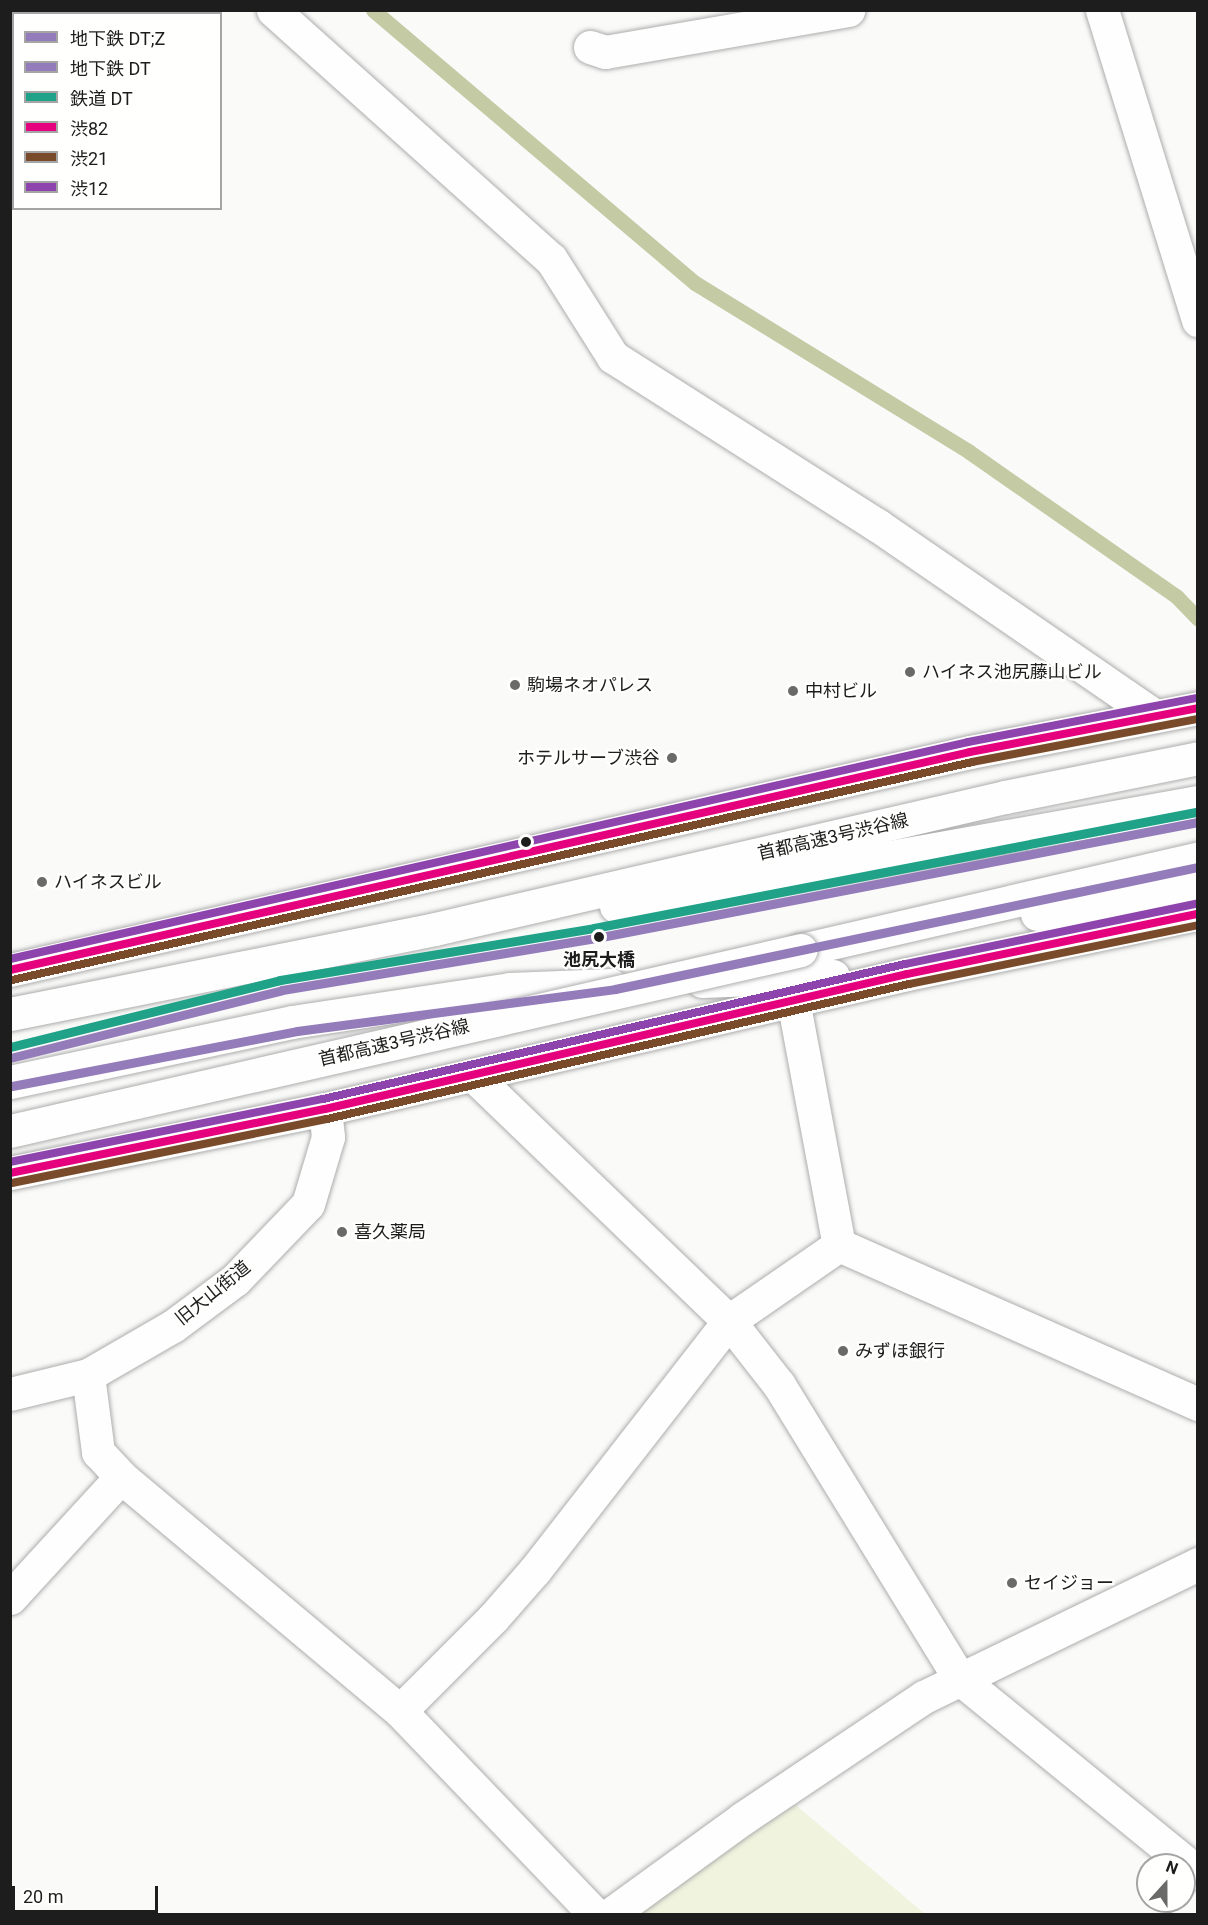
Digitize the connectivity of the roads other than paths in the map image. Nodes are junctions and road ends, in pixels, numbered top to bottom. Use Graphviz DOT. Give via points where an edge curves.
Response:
graph roads {
  1 [pos="273,10"];
  2 [pos="848,10"];
  3 [pos="1102,10"];
  4 [pos="590,47"];
  5 [pos="1197,321"];
  6 [pos="1197,708"];
  7 [pos="1153,714"];
  8 [pos="1197,758"];
  9 [pos="1197,802"];
  10 [pos="1197,858"];
  11 [pos="1197,886"];
  12 [pos="1197,914"];
  13 [pos="435,929"];
  14 [pos="801,950"];
  15 [pos="10,969"];
  16 [pos="907,974"];
  17 [pos="793,1000"];
  18 [pos="10,1014"];
  19 [pos="473,1075"];
  20 [pos="10,1082"];
  21 [pos="325,1108"];
  22 [pos="10,1131"];
  23 [pos="10,1173"];
  24 [pos="840,1245"];
  25 [pos="729,1322"];
  26 [pos="88,1375"];
  27 [pos="10,1394"];
  28 [pos="1197,1404"];
  29 [pos="121,1477"];
  30 [pos="1197,1564"];
  31 [pos="10,1598"];
  32 [pos="959,1678"];
  33 [pos="400,1711"];
  34 [pos="1197,1873"];
  35 [pos="595,1914"];
  36 [pos="611,1914"];
  1 -- 7 [label="main road" via="551,259 613,357 877,525"];
  2 -- 4 [label="main road" via="605,52"];
  3 -- 5 [label="main road"];
  6 -- 7 [label="main road"];
  7 -- 15 [label="main road"];
  8 -- 13 [label="main road, 首都高速3号渋谷線" via="1005,797"];
  9 -- 13 [label="main road" via="667,899"];
  10 -- 14 [label="main road, 首都高速3号渋谷線"];
  11 -- 14 [label="main road"];
  12 -- 16 [label="main road"];
  13 -- 18 [label="main road, 首都高速3号渋谷線"];
  14 -- 22 [label="main road, 首都高速3号渋谷線, bridge"];
  16 -- 17 [label="main road"];
  16 -- 20 [label="main road" via="509,989 292,1022"];
  17 -- 19 [label="main road"];
  17 -- 24 [label="main road"];
  19 -- 21 [label="main road"];
  19 -- 25 [label="main road"];
  21 -- 23 [label="main road"];
  21 -- 26 [label="main road, 旧大山街道" via="328,1137 308,1204 235,1280 172,1326"];
  24 -- 25 [label="main road"];
  24 -- 28 [label="main road"];
  25 -- 32 [label="main road" via="779,1385"];
  25 -- 33 [label="main road" via="535,1570"];
  26 -- 27 [label="main road, 旧大山街道"];
  26 -- 29 [label="main road" via="98,1452"];
  29 -- 31 [label="main road"];
  29 -- 33 [label="main road"];
  30 -- 32 [label="main road"];
  32 -- 34 [label="main road"];
  32 -- 36 [label="main road" via="789,1786"];
  33 -- 35 [label="main road"];
}
